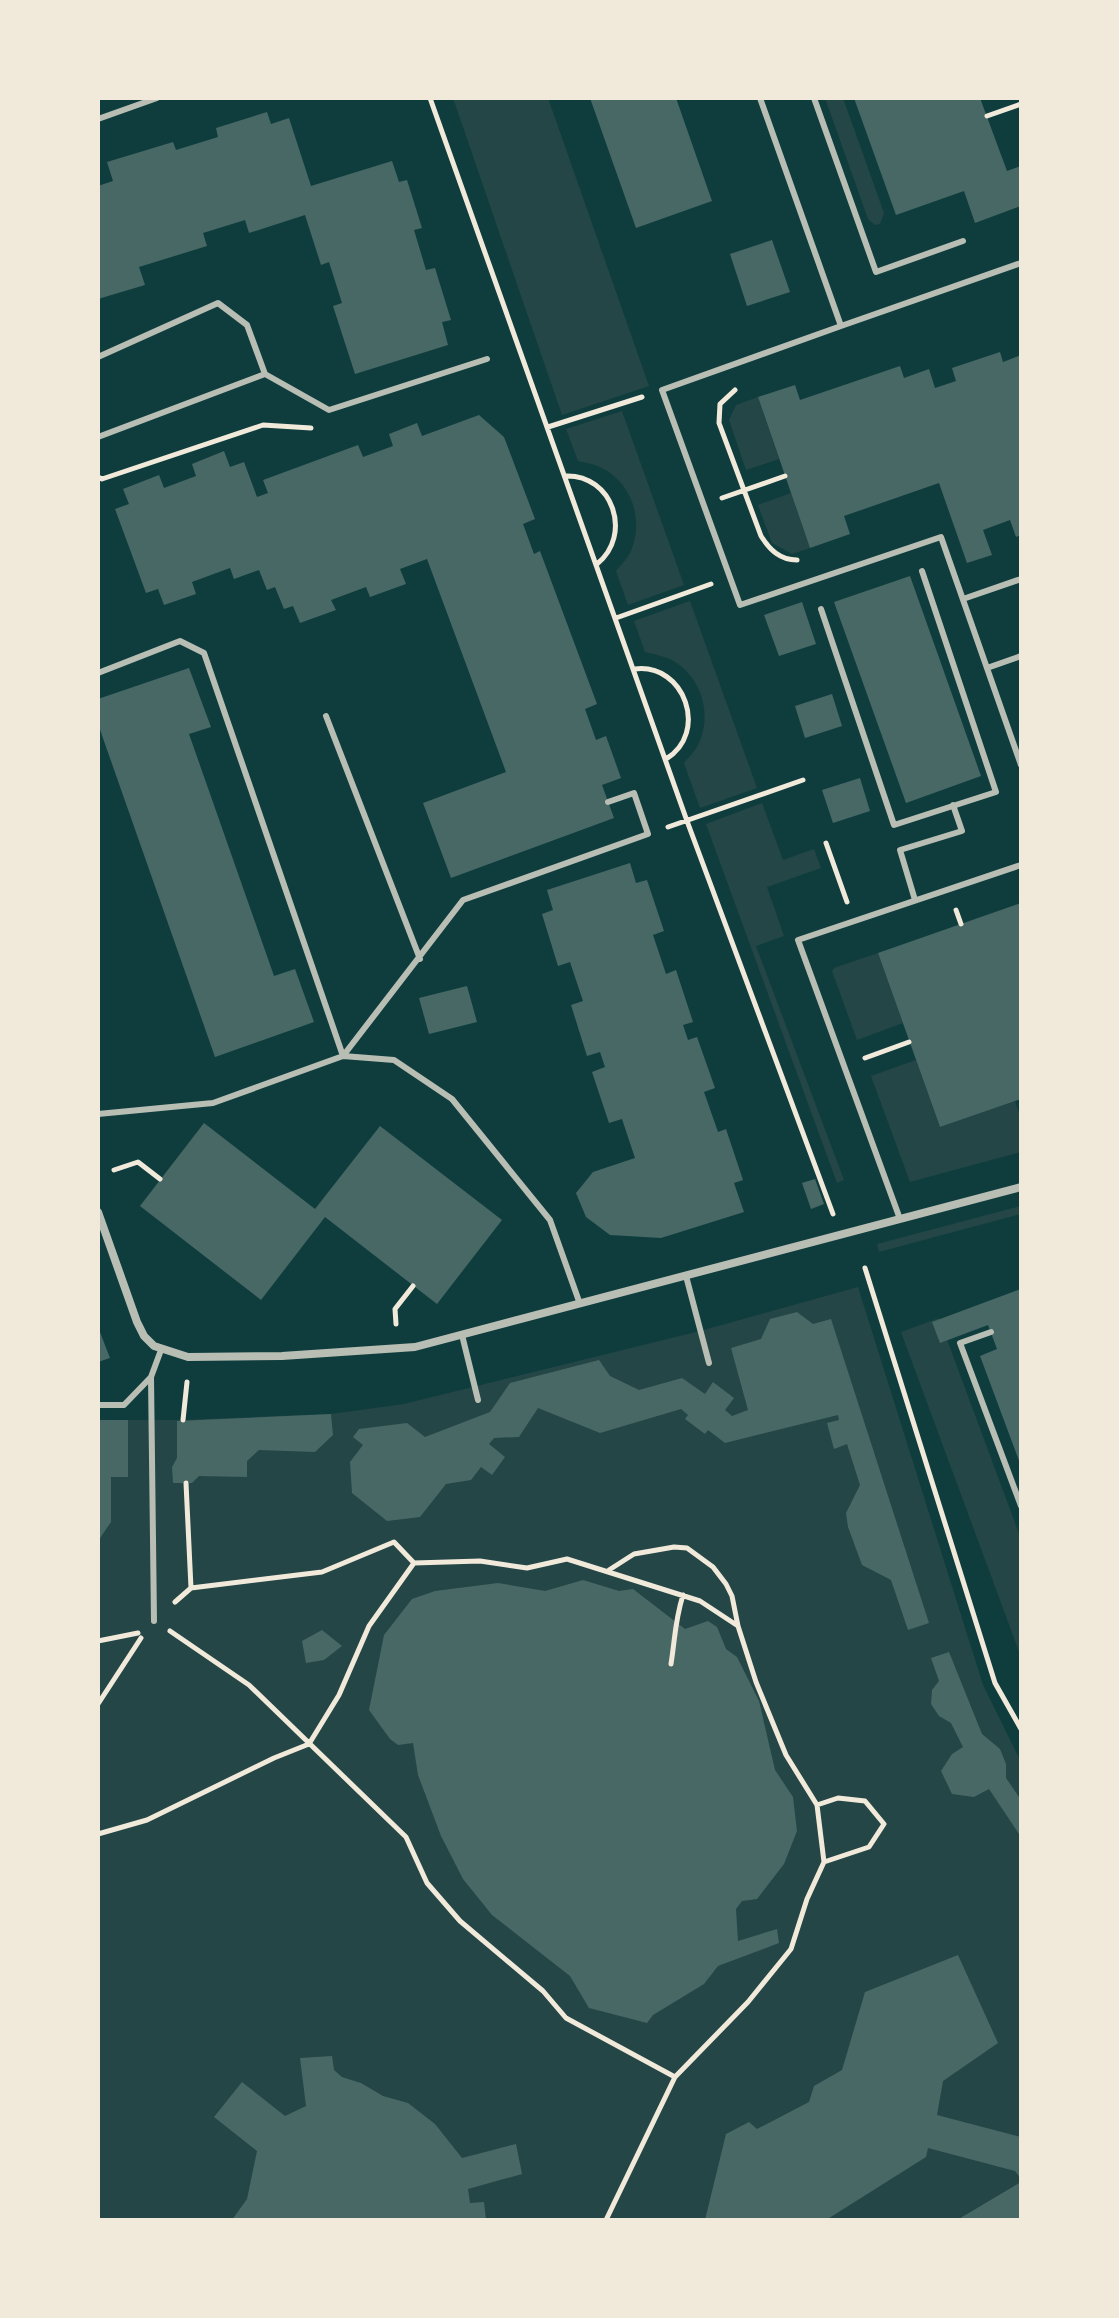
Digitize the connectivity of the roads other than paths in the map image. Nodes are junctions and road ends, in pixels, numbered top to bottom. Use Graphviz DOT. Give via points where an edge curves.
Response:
graph roads {
  1 [pos="157,98"];
  2 [pos="760,98"];
  3 [pos="814,98"];
  4 [pos="98,119"];
  5 [pos="963,241"];
  6 [pos="1021,263"];
  7 [pos="841,326"];
  8 [pos="98,357"];
  9 [pos="487,359"];
  10 [pos="265,374"];
  11 [pos="98,437"];
  12 [pos="922,571"];
  13 [pos="1021,579"];
  14 [pos="963,599"];
  15 [pos="821,609"];
  16 [pos="1021,656"];
  17 [pos="987,668"];
  18 [pos="98,673"];
  19 [pos="326,716"];
  20 [pos="1017,743"];
  21 [pos="1021,765"];
  22 [pos="608,802"];
  23 [pos="953,805"];
  24 [pos="1021,865"];
  25 [pos="915,900"];
  26 [pos="420,959"];
  27 [pos="343,1056"];
  28 [pos="98,1114"];
  29 [pos="1021,1187"];
  30 [pos="98,1212"];
  31 [pos="900,1219"];
  32 [pos="686,1276"];
  33 [pos="580,1304"];
  34 [pos="991,1332"];
  35 [pos="462,1335"];
  36 [pos="161,1350"];
  37 [pos="709,1363"];
  38 [pos="151,1377"];
  39 [pos="478,1400"];
  40 [pos="98,1405"];
  41 [pos="1021,1506"];
  42 [pos="154,1621"];
  1 -- 4 [label="lane"];
  2 -- 7 [label="lane"];
  3 -- 5 [label="lane" via="876,272"];
  6 -- 7 [label="lane"];
  7 -- 14 [label="lane" via="662,390 740,605 941,537"];
  8 -- 10 [label="lane" via="218,303 247,325"];
  9 -- 10 [label="lane" via="329,410"];
  10 -- 11 [label="lane"];
  12 -- 23 [label="lane" via="996,792"];
  13 -- 14 [label="lane"];
  14 -- 17 [label="lane"];
  15 -- 23 [label="lane" via="894,825"];
  16 -- 17 [label="lane"];
  17 -- 20 [label="lane"];
  18 -- 27 [label="lane" via="180,641 204,653"];
  19 -- 26 [label="lane"];
  20 -- 21 [label="lane"];
  22 -- 26 [label="lane" via="634,793 648,834 463,900"];
  23 -- 25 [label="lane" via="962,831 900,850"];
  24 -- 25 [label="lane"];
  25 -- 31 [label="lane" via="798,940"];
  26 -- 27 [label="lane"];
  27 -- 28 [label="lane" via="213,1103"];
  27 -- 33 [label="lane" via="394,1060 452,1099 550,1220"];
  29 -- 31 [label="street"];
  30 -- 36 [label="street" via="137,1322"];
  31 -- 32 [label="street"];
  32 -- 33 [label="street"];
  32 -- 37 [label="lane"];
  33 -- 35 [label="street"];
  34 -- 41 [label="lane" via="960,1343"];
  35 -- 36 [label="street" via="415,1347 282,1356 188,1357"];
  35 -- 39 [label="lane"];
  36 -- 38 [label="lane"];
  38 -- 40 [label="lane" via="124,1405"];
  38 -- 42 [label="lane"];
}
